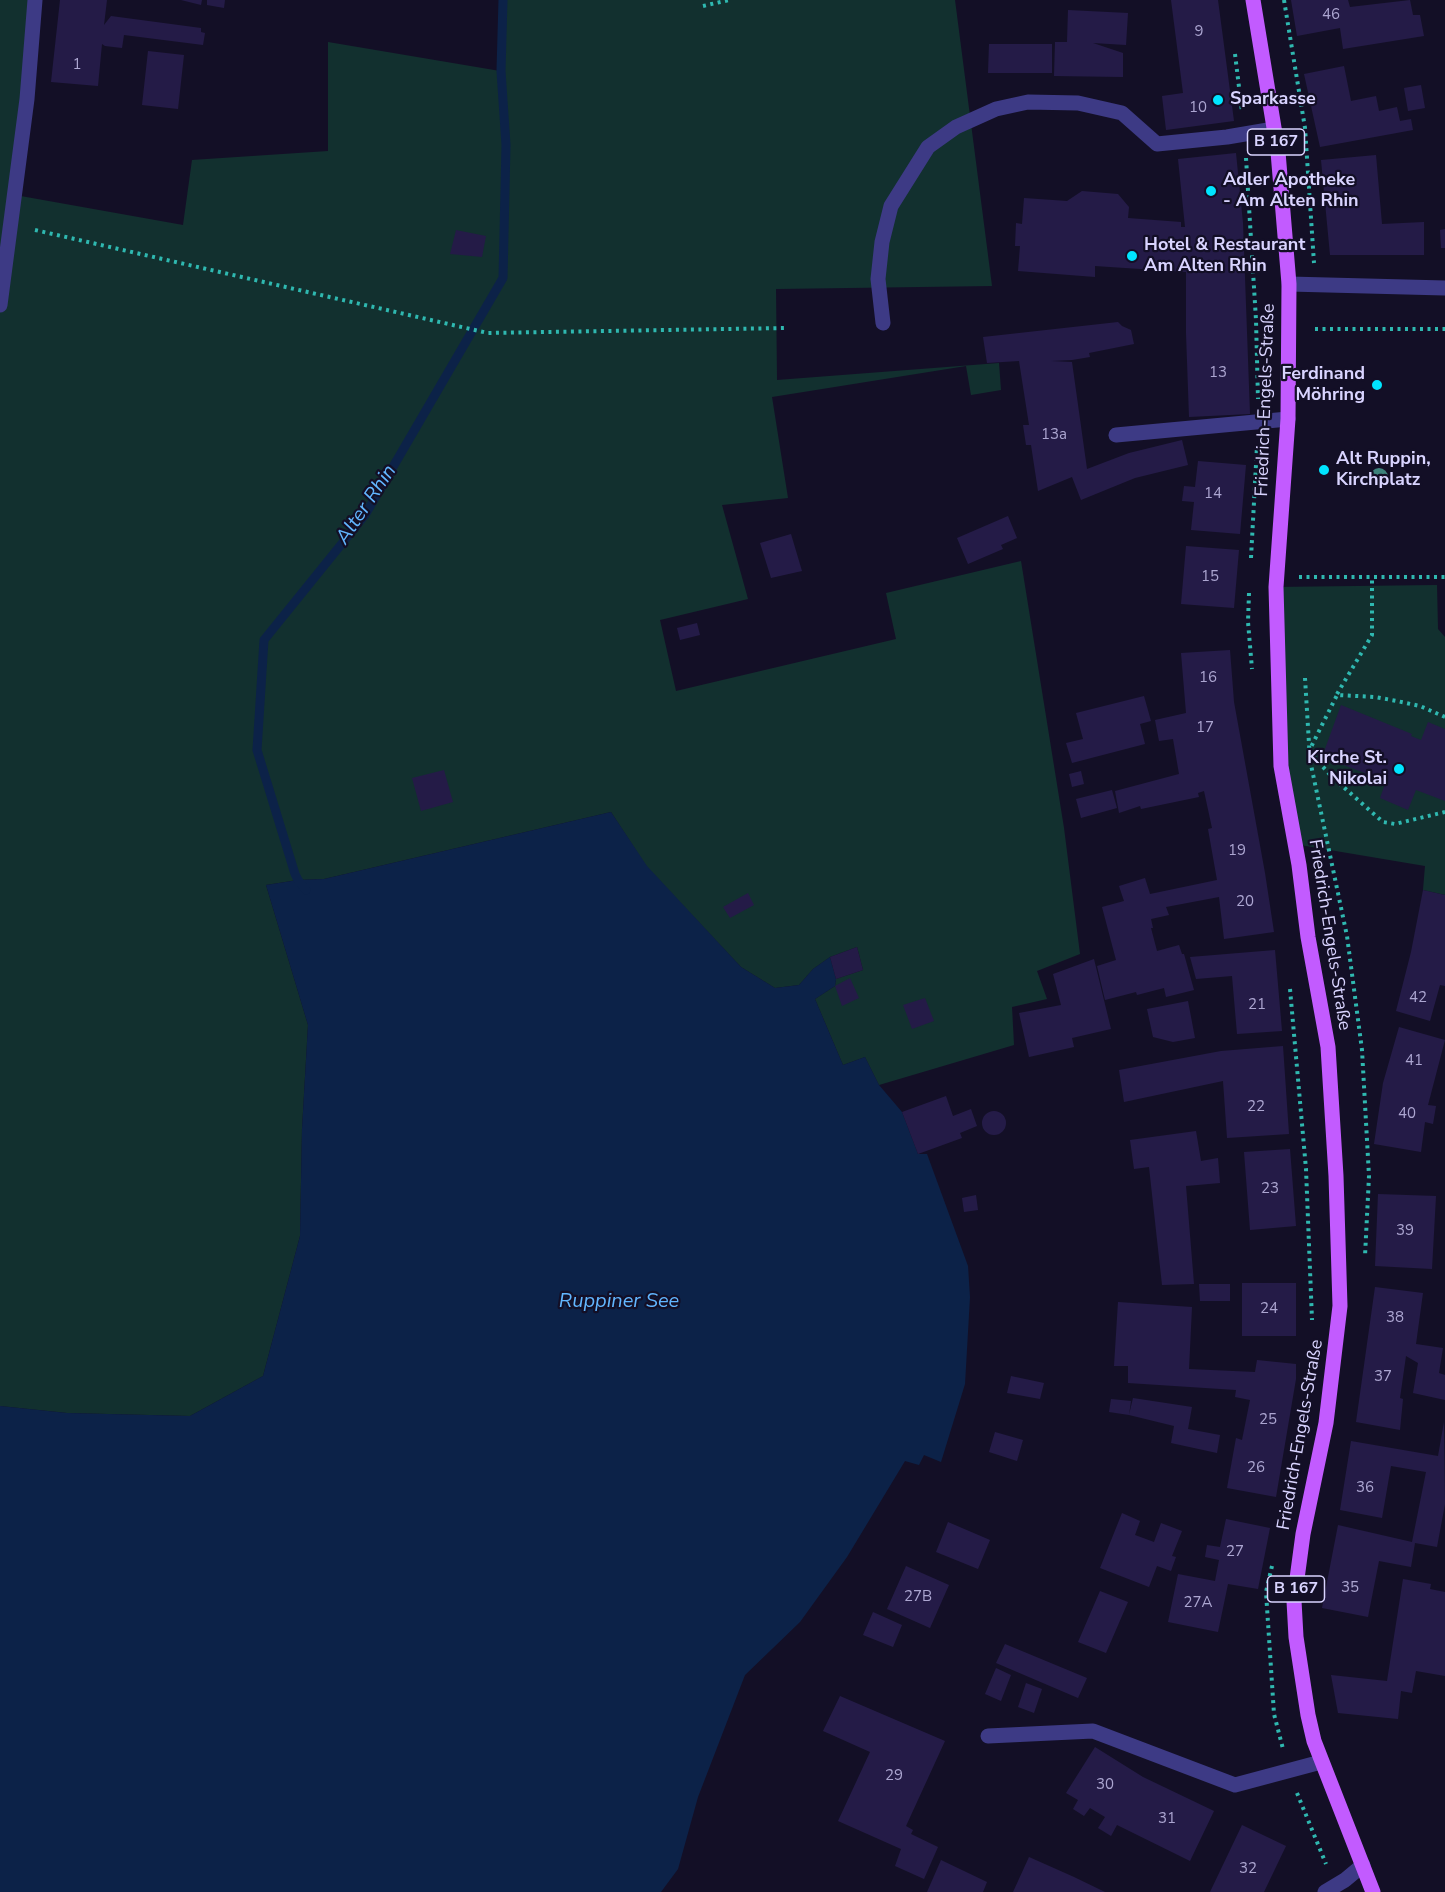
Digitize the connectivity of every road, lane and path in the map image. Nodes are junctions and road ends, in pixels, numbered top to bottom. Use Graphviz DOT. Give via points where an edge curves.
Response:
graph roads {
  1 [pos="35,0"];
  2 [pos="729,0"];
  3 [pos="1253,0"];
  4 [pos="703,6"];
  5 [pos="1233,45"];
  6 [pos="1274,129"];
  7 [pos="1245,134"];
  8 [pos="10,225"];
  9 [pos="1316,284"];
  10 [pos="1289,285"];
  11 [pos="1445,288"];
  12 [pos="1445,295"];
  13 [pos="0,305"];
  14 [pos="883,323"];
  15 [pos="787,328"];
  16 [pos="1315,329"];
  17 [pos="1445,329"];
  18 [pos="1315,337"];
  19 [pos="1288,419"];
  20 [pos="1258,422"];
  21 [pos="1116,435"];
  22 [pos="1251,563"];
  23 [pos="1303,566"];
  24 [pos="1277,577"];
  25 [pos="1302,577"];
  26 [pos="1372,577"];
  27 [pos="1445,577"];
  28 [pos="1250,586"];
  29 [pos="1302,587"];
  30 [pos="1252,670"];
  31 [pos="1305,674"];
  32 [pos="1336,695"];
  33 [pos="1445,717"];
  34 [pos="1309,751"];
  35 [pos="1445,812"];
  36 [pos="1290,983"];
  37 [pos="1365,1258"];
  38 [pos="1312,1331"];
  39 [pos="1274,1557"];
  40 [pos="988,1736"];
  41 [pos="1321,1762"];
  42 [pos="1289,1771"];
  43 [pos="1363,1865"];
  44 [pos="1330,1889"];
  45 [pos="1373,1892"];
  1 -- 8 [label="street"];
  2 -- 4 [label="path"];
  3 -- 6 [label="main road, Friedrich-Engels-Straße / B 167"];
  5 -- 7 [label="path"];
  6 -- 7 [label="street"];
  6 -- 10 [label="main road, Friedrich-Engels-Straße / B 167"];
  7 -- 14 [label="street" via="1157,144 1122,113 1078,103 1028,102 996,109 956,127 928,147 891,206 878,279"];
  7 -- 20 [label="path"];
  8 -- 13 [label="street"];
  8 -- 15 [label="path" via="488,333"];
  9 -- 10 [label="street"];
  9 -- 11 [label="street"];
  9 -- 16 [label="path"];
  10 -- 19 [label="main road, Friedrich-Engels-Straße / B 167"];
  11 -- 12 [label="street"];
  16 -- 17 [label="path"];
  16 -- 18 [label="path"];
  19 -- 20 [label="street"];
  19 -- 24 [label="main road, Friedrich-Engels-Straße / B 167"];
  20 -- 21 [label="street"];
  20 -- 22 [label="path"];
  23 -- 25 [label="path"];
  24 -- 25 [label="path"];
  24 -- 41 [label="main road, Friedrich-Engels-Straße / B 167" via="1281,766 1328,1047 1336,1176 1340,1306 1335,1366 1294,1601 1308,1715"];
  25 -- 26 [label="path"];
  25 -- 29 [label="path"];
  26 -- 27 [label="path"];
  26 -- 32 [label="path" via="1372,635"];
  28 -- 30 [label="path"];
  31 -- 34 [label="path"];
  32 -- 33 [label="path" via="1397,701"];
  32 -- 34 [label="path"];
  34 -- 35 [label="path" via="1352,797 1386,823"];
  34 -- 37 [label="path" via="1347,936 1362,1050 1369,1176"];
  36 -- 38 [label="path" via="1306,1169"];
  39 -- 42 [label="path" via="1266,1592 1274,1714"];
  40 -- 42 [label="street" via="1093,1731 1235,1785"];
  41 -- 42 [label="street"];
  41 -- 43 [label="main road, Friedrich-Engels-Straße / B 167"];
  42 -- 44 [label="path"];
  43 -- 44 [label="street"];
  43 -- 45 [label="main road, Friedrich-Engels-Straße / B 167"];
}
